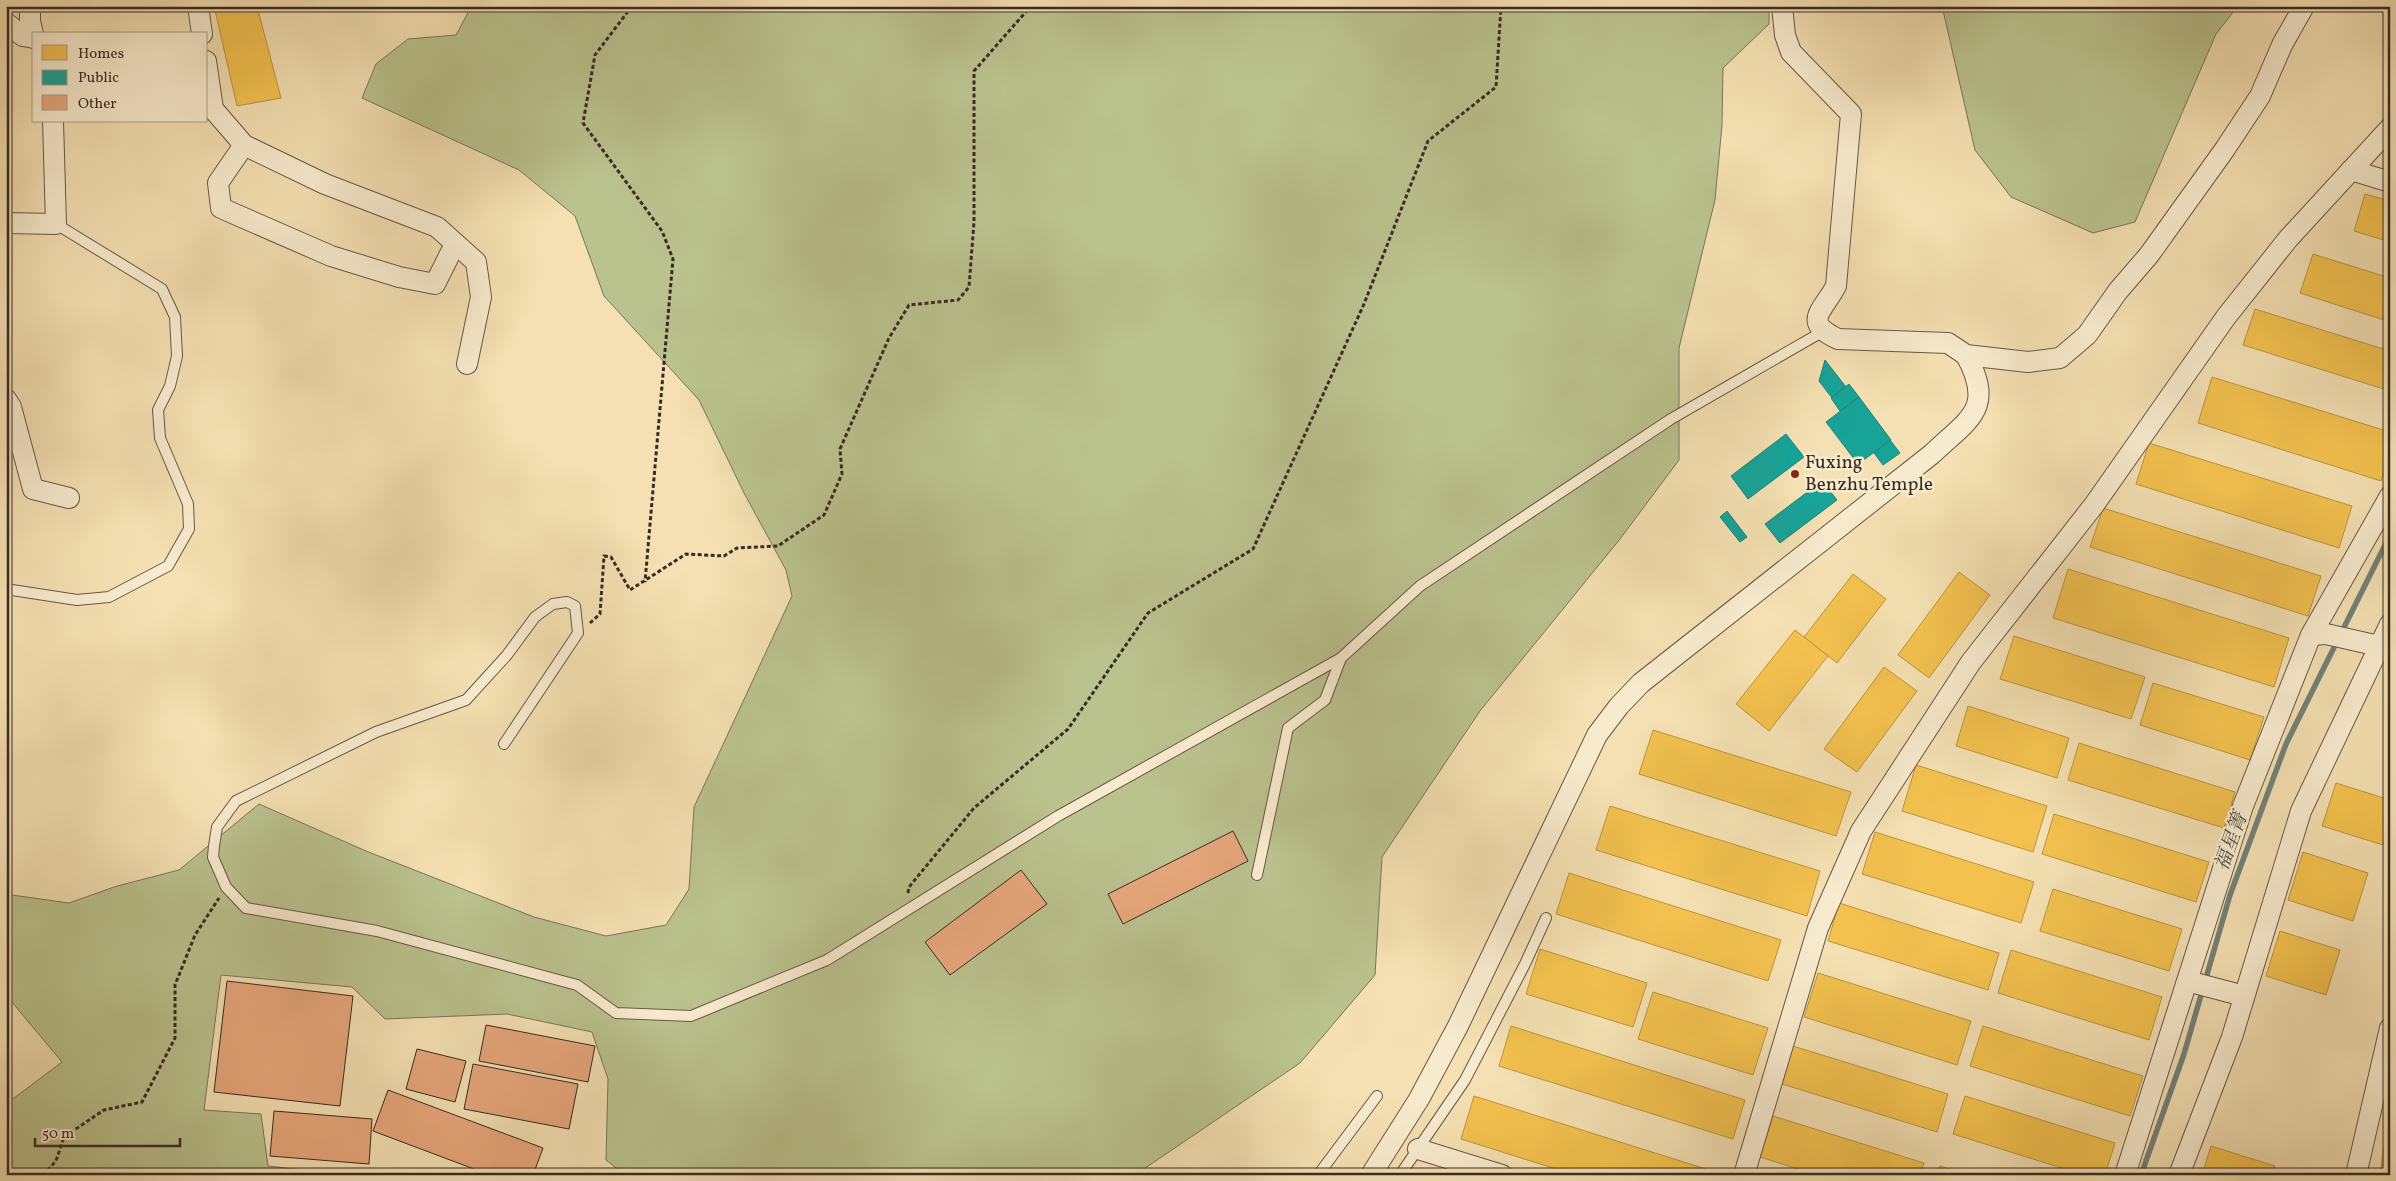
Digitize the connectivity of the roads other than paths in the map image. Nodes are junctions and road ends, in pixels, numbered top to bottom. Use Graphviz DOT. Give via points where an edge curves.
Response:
graph roads {
  1 [pos="30,6"];
  2 [pos="198,6"];
  3 [pos="1782,6"];
  4 [pos="2304,6"];
  5 [pos="6,23"];
  6 [pos="33,32"];
  7 [pos="202,32"];
  8 [pos="32,38"];
  9 [pos="208,75"];
  10 [pos="52,122"];
  11 [pos="2390,128"];
  12 [pos="244,145"];
  13 [pos="2351,170"];
  14 [pos="2390,182"];
  15 [pos="6,223"];
  16 [pos="56,224"];
  17 [pos="455,244"];
  18 [pos="1822,332"];
  19 [pos="1966,355"];
  20 [pos="467,364"];
  21 [pos="6,399"];
  22 [pos="2390,496"];
  23 [pos="69,498"];
  24 [pos="6,592"];
  25 [pos="2390,624"];
  26 [pos="2318,635"];
  27 [pos="2379,646"];
  28 [pos="1341,658"];
  29 [pos="504,744"];
  30 [pos="1256,875"];
  31 [pos="1546,918"];
  32 [pos="2189,983"];
  33 [pos="2244,996"];
  34 [pos="2390,1028"];
  35 [pos="1377,1096"];
  36 [pos="1418,1149"];
  37 [pos="1318,1175"];
  38 [pos="1371,1175"];
  39 [pos="1400,1175"];
  40 [pos="1502,1175"];
  41 [pos="1744,1175"];
  42 [pos="2125,1175"];
  43 [pos="2179,1175"];
  44 [pos="2356,1175"];
  1 -- 6 [label="street"];
  2 -- 7 [label="street"];
  3 -- 18 [label="street" via="1785,35 1791,52 1852,114 1836,286 1819,310 1817,322"];
  4 -- 19 [label="street" via="2282,45 2260,96 2149,255 2087,335 2060,358 2028,362"];
  5 -- 8 [label="street" via="22,36"];
  9 -- 12 [label="street" via="213,110"];
  10 -- 16 [label="street"];
  11 -- 13 [label="street"];
  12 -- 17 [label="street" via="325,184 437,227"];
  12 -- 17 [label="street" via="218,183 221,208 331,256 399,277 435,284"];
  13 -- 14 [label="street"];
  13 -- 41 [label="street" via="2288,239 2226,317 2094,505 1971,662 1861,831 1818,928"];
  15 -- 16 [label="street"];
  16 -- 24 [label="lane" via="162,289 175,317 177,356 170,386 158,410 159,429 188,504 189,529 168,566 109,597 77,600 12,590"];
  17 -- 20 [label="street" via="476,262 481,298"];
  18 -- 19 [label="street" via="1838,339 1948,343"];
  18 -- 28 [label="lane" via="1671,419 1420,586"];
  19 -- 38 [label="street" via="1978,376 1980,397 1972,416 1932,454 1641,683 1597,735 1458,1026 1419,1099"];
  21 -- 23 [label="street" via="33,489"];
  22 -- 26 [label="street"];
  25 -- 27 [label="street"];
  26 -- 27 [label="street"];
  26 -- 32 [label="street" via="2243,806"];
  27 -- 33 [label="street" via="2300,811"];
  28 -- 29 [label="lane" via="1058,816 827,960 691,1016 616,1013 578,985 377,931 246,908 226,887 213,857 214,846 217,827 236,801 376,732 466,700 507,655 535,617 553,604 567,602 575,606 578,633"];
  28 -- 30 [label="lane" via="1325,700 1288,728"];
  31 -- 36 [label="lane" via="1465,1080"];
  32 -- 33 [label="street"];
  32 -- 42 [label="street"];
  33 -- 43 [label="street"];
  34 -- 44 [label="street"];
  35 -- 37 [label="lane"];
  36 -- 39 [label="lane"];
  36 -- 40 [label="street"];
}
